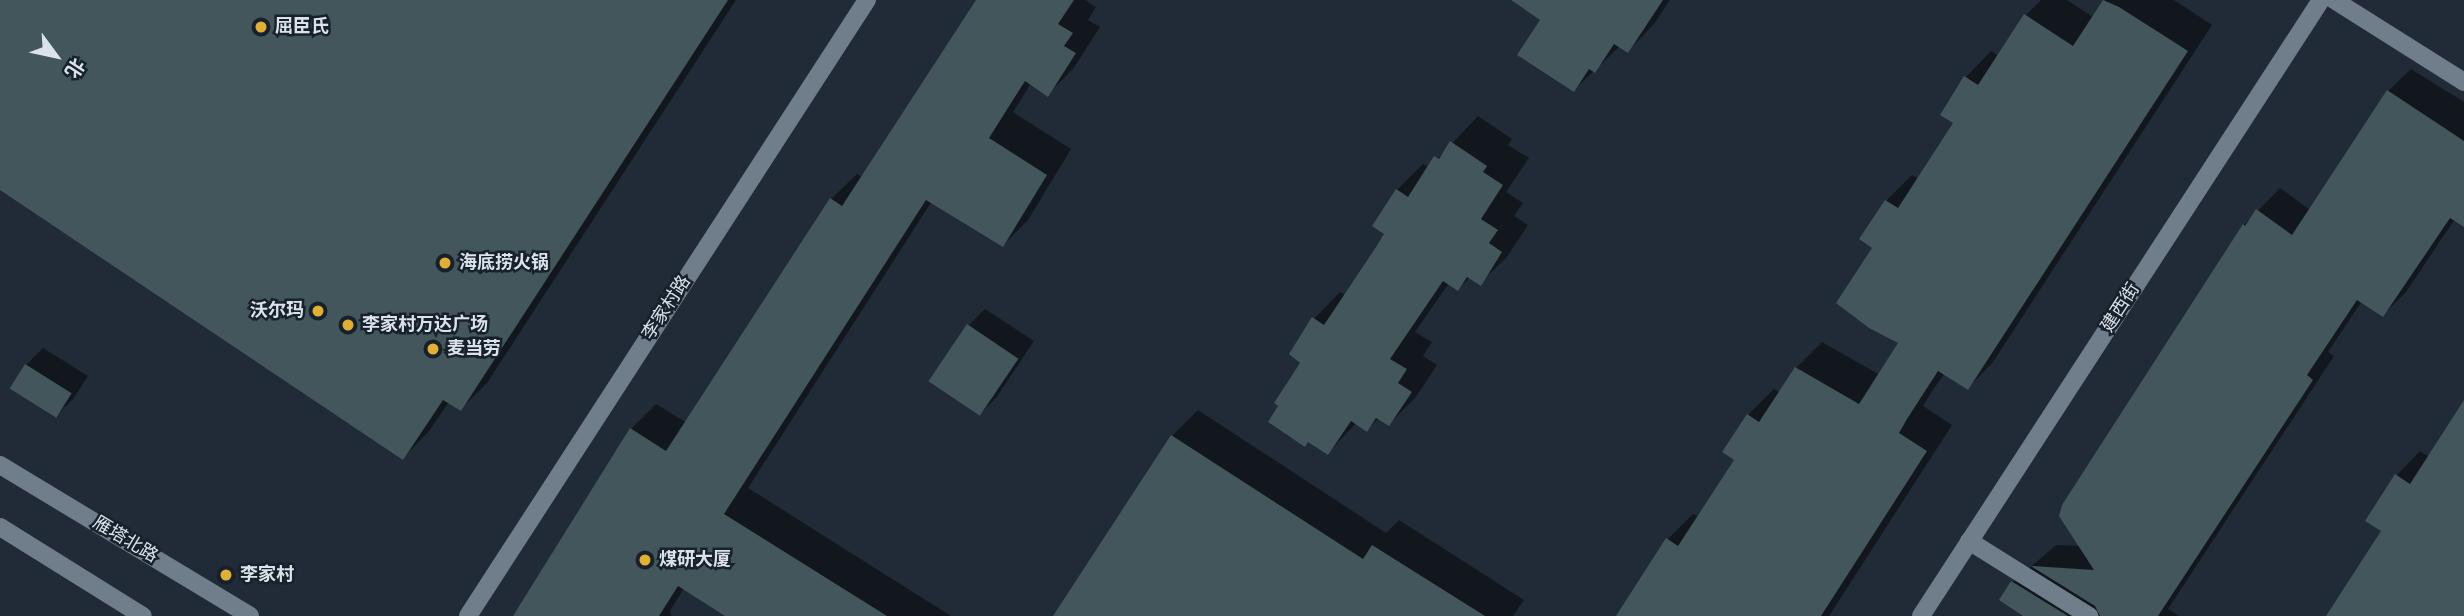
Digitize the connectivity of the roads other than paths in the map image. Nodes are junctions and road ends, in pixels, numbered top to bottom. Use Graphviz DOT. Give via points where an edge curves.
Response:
graph roads {
  1 [pos="867,0"];
  2 [pos="2321,0"];
  3 [pos="2334,0"];
  4 [pos="2464,82"];
  5 [pos="0,465"];
  6 [pos="0,527"];
  7 [pos="1969,541"];
  8 [pos="144,616"];
  9 [pos="250,616"];
  10 [pos="468,616"];
  11 [pos="1921,616"];
  12 [pos="2089,616"];
  1 -- 10 [label="street, 李家村路"];
  2 -- 7 [label="street, 建西街"];
  3 -- 4 [label="street"];
  5 -- 9 [label="street, 雁塔北路"];
  6 -- 8 [label="street"];
  7 -- 11 [label="street, 建西街"];
  7 -- 12 [label="street"];
}
